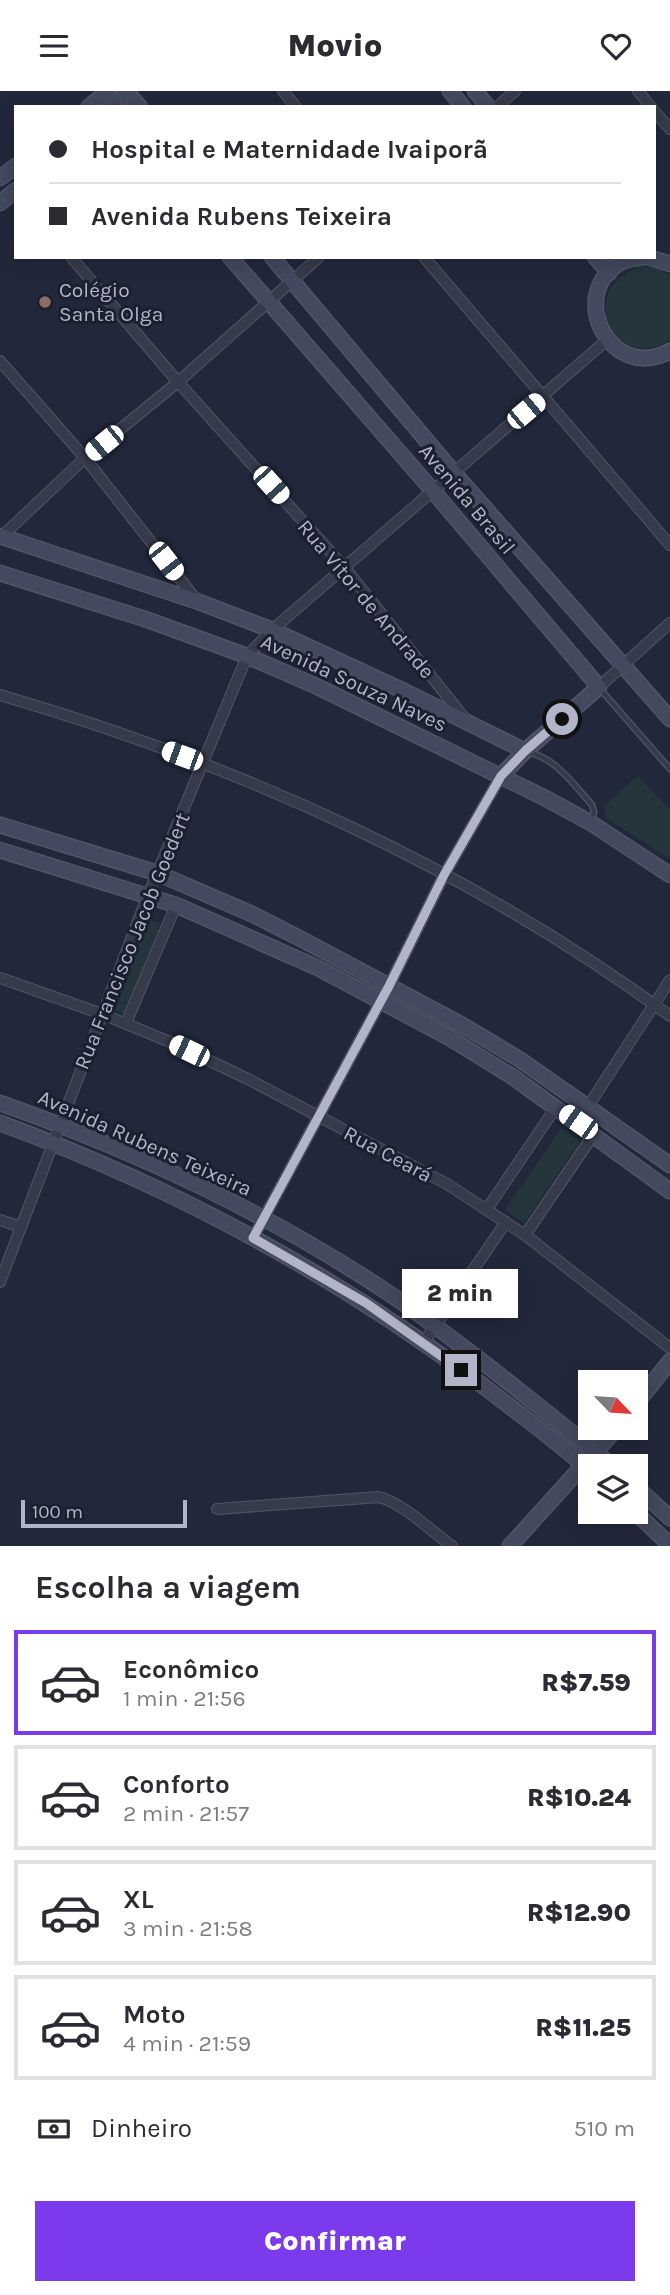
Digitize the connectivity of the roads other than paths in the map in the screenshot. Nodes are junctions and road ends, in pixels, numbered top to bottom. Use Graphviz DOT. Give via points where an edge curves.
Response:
graph roads {
  1 [pos="108,91"];
  2 [pos="283,91"];
  3 [pos="450,91"];
  4 [pos="475,91"];
  5 [pos="515,91"];
  6 [pos="638,91"];
  7 [pos="127,92"];
  8 [pos="93,101"];
  9 [pos="113,105"];
  10 [pos="294,105"];
  11 [pos="462,105"];
  12 [pos="486,105"];
  13 [pos="499,105"];
  14 [pos="650,105"];
  15 [pos="656,113"];
  16 [pos="670,129"];
  17 [pos="2,177"];
  18 [pos="14,190"];
  19 [pos="14,192"];
  20 [pos="0,203"];
  21 [pos="73,259"];
  22 [pos="232,259"];
  23 [pos="274,259"];
  24 [pos="317,259"];
  25 [pos="426,259"];
  26 [pos="597,259"];
  27 [pos="653,259"];
  28 [pos="620,260"];
  29 [pos="670,264"];
  30 [pos="609,273"];
  31 [pos="292,280"];
  32 [pos="268,301"];
  33 [pos="607,340"];
  34 [pos="670,351"];
  35 [pos="0,361"];
  36 [pos="178,382"];
  37 [pos="544,396"];
  38 [pos="85,458"];
  39 [pos="454,473"];
  40 [pos="433,491"];
  41 [pos="0,537"];
  42 [pos="670,545"];
  43 [pos="345,568"];
  44 [pos="0,573"];
  45 [pos="199,602"];
  46 [pos="670,623"];
  47 [pos="272,630"];
  48 [pos="247,656"];
  49 [pos="622,665"];
  50 [pos="599,687"];
  51 [pos="0,695"];
  52 [pos="670,719"];
  53 [pos="466,721"];
  54 [pos="525,751"];
  55 [pos="203,764"];
  56 [pos="670,769"];
  57 [pos="501,776"];
  58 [pos="591,824"];
  59 [pos="0,825"];
  60 [pos="0,850"];
  61 [pos="157,873"];
  62 [pos="444,875"];
  63 [pos="670,875"];
  64 [pos="148,895"];
  65 [pos="176,905"];
  66 [pos="0,978"];
  67 [pos="670,980"];
  68 [pos="389,986"];
  69 [pos="380,1001"];
  70 [pos="653,1004"];
  71 [pos="102,1014"];
  72 [pos="670,1016"];
  73 [pos="126,1023"];
  74 [pos="0,1103"];
  75 [pos="556,1107"];
  76 [pos="588,1108"];
  77 [pos="318,1116"];
  78 [pos="578,1122"];
  79 [pos="0,1123"];
  80 [pos="60,1125"];
  81 [pos="594,1135"];
  82 [pos="54,1143"];
  83 [pos="670,1165"];
  84 [pos="670,1191"];
  85 [pos="488,1209"];
  86 [pos="263,1219"];
  87 [pos="0,1220"];
  88 [pos="506,1222"];
  89 [pos="21,1227"];
  90 [pos="525,1235"];
  91 [pos="253,1238"];
  92 [pos="0,1282"];
  93 [pos="435,1325"];
  94 [pos="424,1342"];
  95 [pos="670,1348"];
  96 [pos="670,1361"];
  97 [pos="648,1389"];
  98 [pos="605,1440"];
  99 [pos="594,1451"];
  100 [pos="593,1454"];
  101 [pos="598,1454"];
  102 [pos="578,1462"];
  103 [pos="578,1476"];
  104 [pos="648,1498"];
  105 [pos="217,1509"];
  106 [pos="670,1518"];
  107 [pos="648,1524"];
  108 [pos="670,1545"];
  109 [pos="452,1546"];
  110 [pos="510,1546"];
  1 -- 8 [label="street"];
  2 -- 10 [label="street"];
  3 -- 11 [label="street"];
  4 -- 12 [label="street"];
  5 -- 13 [label="street"];
  6 -- 14 [label="street"];
  7 -- 9 [label="street"];
  15 -- 16 [label="street"];
  17 -- 18 [label="street"];
  19 -- 20 [label="street"];
  21 -- 36 [label="street, Rua Vítor de Andrade"];
  22 -- 32 [label="street, Avenida Brasil"];
  23 -- 31 [label="street, Avenida Brasil"];
  24 -- 31 [label="street"];
  25 -- 37 [label="street"];
  26 -- 30 [label="street"];
  27 -- 29 [label="street"];
  28 -- 30 [label="street"];
  30 -- 33 [label="street" via="598,292 596,314"];
  31 -- 32 [label="street"];
  31 -- 39 [label="street, Avenida Brasil"];
  32 -- 36 [label="street"];
  32 -- 40 [label="street, Avenida Brasil"];
  33 -- 34 [label="street" via="633,356 648,358"];
  33 -- 37 [label="street, Rua Francisco Jacob Goedert"];
  35 -- 38 [label="street"];
  36 -- 38 [label="street"];
  36 -- 43 [label="street, Rua Vítor de Andrade"];
  37 -- 39 [label="street, Rua Francisco Jacob Goedert"];
  37 -- 42 [label="street"];
  38 -- 41 [label="street"];
  38 -- 45 [label="street"];
  39 -- 40 [label="street, Rua Francisco Jacob Goedert"];
  39 -- 49 [label="street, Avenida Brasil"];
  40 -- 43 [label="street, Rua Francisco Jacob Goedert"];
  40 -- 50 [label="street, Avenida Brasil"];
  41 -- 45 [label="street, Avenida Souza Naves"];
  43 -- 47 [label="street, Rua Francisco Jacob Goedert"];
  43 -- 53 [label="street, Rua Vítor de Andrade"];
  44 -- 48 [label="street, Avenida Souza Naves"];
  45 -- 47 [label="street, Avenida Souza Naves"];
  46 -- 49 [label="street"];
  47 -- 48 [label="street, Rua Francisco Jacob Goedert"];
  47 -- 53 [label="street, Avenida Souza Naves"];
  48 -- 55 [label="street, Rua Francisco Jacob Goedert"];
  48 -- 57 [label="street, Avenida Souza Naves"];
  49 -- 50 [label="street"];
  49 -- 52 [label="street, Avenida Brasil"];
  50 -- 54 [label="street"];
  50 -- 56 [label="lane, Avenida Brasil"];
  51 -- 55 [label="street"];
  53 -- 54 [label="street, Avenida Souza Naves"];
  54 -- 57 [label="street"];
  54 -- 58 [label="lane" via="539,754 558,768 592,805"];
  55 -- 61 [label="street, Rua Francisco Jacob Goedert"];
  55 -- 62 [label="street" via="315,810"];
  57 -- 58 [label="street, Avenida Souza Naves"];
  57 -- 62 [label="street"];
  58 -- 63 [label="street, Avenida Souza Naves"];
  59 -- 61 [label="street"];
  60 -- 64 [label="street"];
  61 -- 64 [label="street, Rua Francisco Jacob Goedert"];
  61 -- 68 [label="street" via="254,915"];
  62 -- 68 [label="street"];
  62 -- 70 [label="street" via="533,924"];
  64 -- 65 [label="street"];
  64 -- 71 [label="street, Rua Francisco Jacob Goedert"];
  65 -- 69 [label="street"];
  65 -- 73 [label="street, Rua Francisco Jacob Goedert"];
  66 -- 71 [label="street, Rua Ceará"];
  67 -- 70 [label="street"];
  68 -- 69 [label="street"];
  68 -- 76 [label="street" via="519,1059"];
  69 -- 75 [label="street" via="471,1051"];
  69 -- 77 [label="street"];
  70 -- 72 [label="street"];
  70 -- 76 [label="street"];
  71 -- 73 [label="street, Rua Ceará"];
  71 -- 80 [label="street, Rua Francisco Jacob Goedert"];
  73 -- 77 [label="street, Rua Ceará"];
  74 -- 80 [label="street, Avenida Rubens Teixeira"];
  75 -- 78 [label="street"];
  75 -- 85 [label="street"];
  76 -- 78 [label="street"];
  76 -- 83 [label="street"];
  77 -- 85 [label="street, Rua Ceará"];
  77 -- 86 [label="street"];
  78 -- 81 [label="street"];
  79 -- 82 [label="street, Avenida Rubens Teixeira"];
  80 -- 82 [label="street, Rua Francisco Jacob Goedert"];
  80 -- 86 [label="street, Avenida Rubens Teixeira" via="144,1160"];
  81 -- 84 [label="street"];
  81 -- 90 [label="street"];
  82 -- 89 [label="street, Rua Francisco Jacob Goedert"];
  82 -- 91 [label="street, Avenida Rubens Teixeira" via="164,1191"];
  85 -- 88 [label="street, Rua Ceará"];
  86 -- 91 [label="street"];
  86 -- 93 [label="street, Avenida Rubens Teixeira"];
  87 -- 89 [label="street"];
  88 -- 90 [label="street, Rua Ceará"];
  88 -- 93 [label="street"];
  89 -- 92 [label="street, Rua Francisco Jacob Goedert"];
  90 -- 95 [label="street, Rua Ceará"];
  91 -- 94 [label="street, Avenida Rubens Teixeira"];
  93 -- 94 [label="street"];
  93 -- 99 [label="street, Avenida Rubens Teixeira"];
  94 -- 102 [label="street, Avenida Rubens Teixeira"];
  96 -- 97 [label="street"];
  98 -- 99 [label="street"];
  99 -- 100 [label="street"];
  99 -- 101 [label="street, Avenida Rubens Teixeira"];
  103 -- 110 [label="street"];
  104 -- 106 [label="street"];
  105 -- 109 [label="street" via="379,1497"];
  107 -- 108 [label="street"];
}
